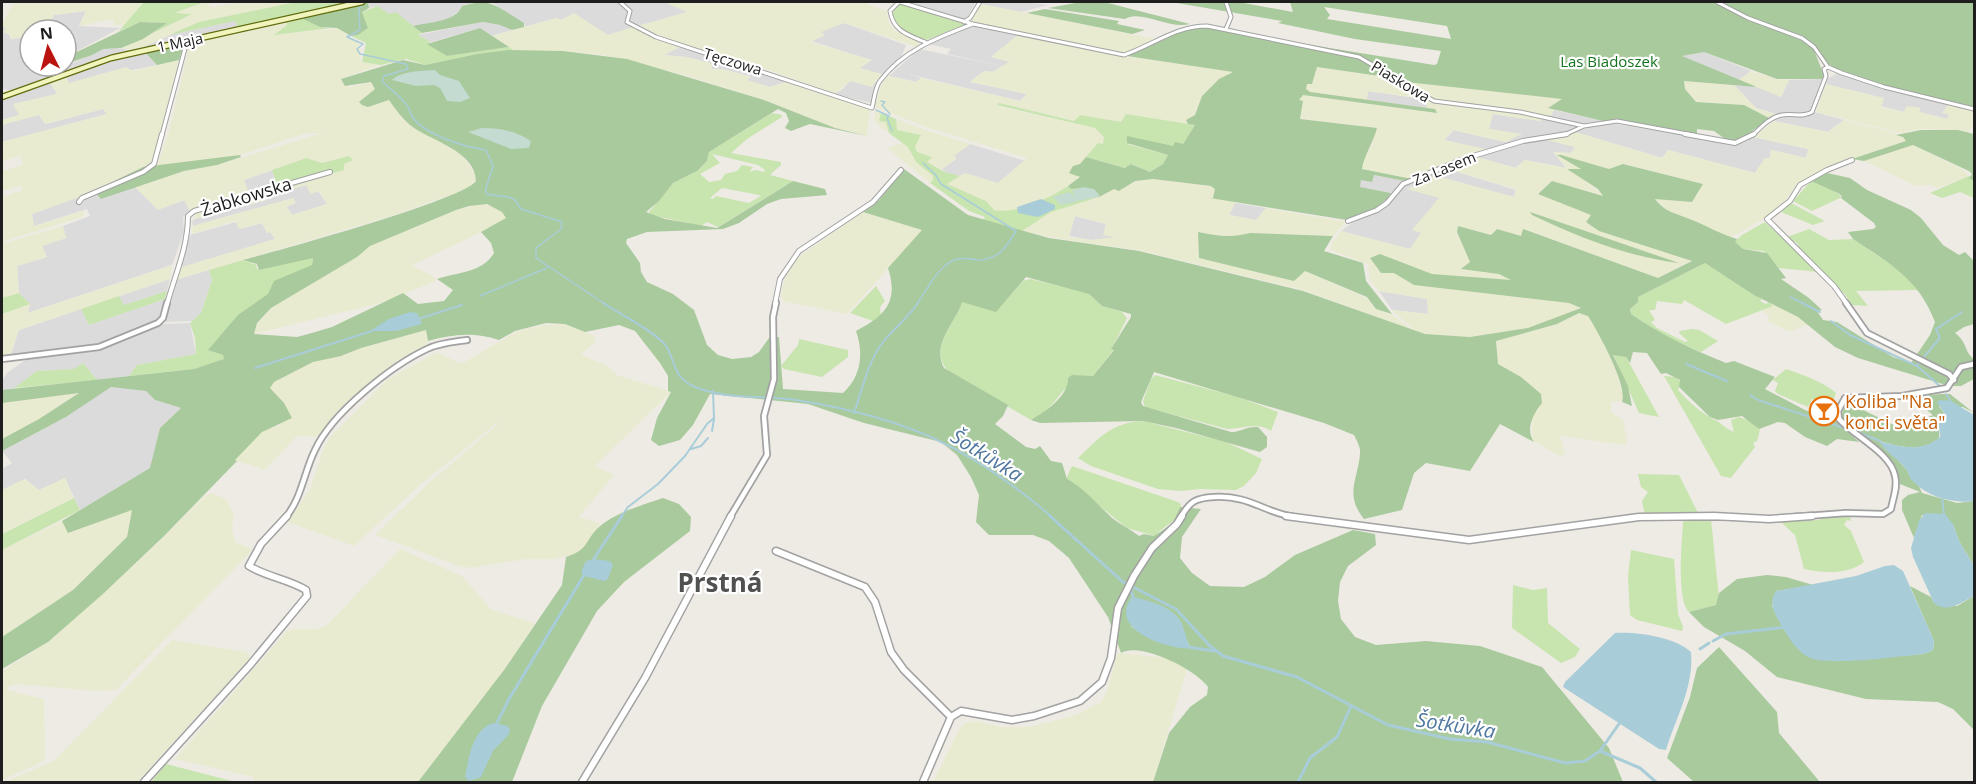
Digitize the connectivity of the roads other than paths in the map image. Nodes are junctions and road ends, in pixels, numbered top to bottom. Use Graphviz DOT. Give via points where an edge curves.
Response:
graph roads {
  1 [pos="361,2"];
  2 [pos="620,2"];
  3 [pos="899,2"];
  4 [pos="980,2"];
  5 [pos="1226,2"];
  6 [pos="1717,2"];
  7 [pos="964,21"];
  8 [pos="973,24"];
  9 [pos="1226,29"];
  10 [pos="187,41"];
  11 [pos="925,42"];
  12 [pos="1828,68"];
  13 [pos="2,97"];
  14 [pos="1974,109"];
  15 [pos="1584,126"];
  16 [pos="1852,160"];
  17 [pos="901,170"];
  18 [pos="330,172"];
  19 [pos="79,202"];
  20 [pos="1348,221"];
  21 [pos="467,340"];
  22 [pos="2,359"];
  23 [pos="1974,364"];
  24 [pos="1954,381"];
  25 [pos="776,551"];
  26 [pos="951,717"];
  27 [pos="144,783"];
  28 [pos="582,783"];
  29 [pos="923,783"];
  1 -- 10 [label="street, 1 Maja"];
  2 -- 11 [label="street, Tęczowa" via="631,11 627,22 656,37 872,108 881,80"];
  3 -- 7 [label="street"];
  3 -- 11 [label="street" via="890,11 893,25"];
  4 -- 7 [label="street"];
  5 -- 9 [label="street" via="1231,17"];
  6 -- 12 [label="street" via="1802,38 1814,47"];
  7 -- 8 [label="street, Piaskowa"];
  8 -- 9 [label="street, Piaskowa" via="1124,55 1181,28"];
  8 -- 11 [label="street"];
  9 -- 15 [label="street, Piaskowa" via="1359,57 1434,101 1520,112"];
  10 -- 13 [label="street, 1 Maja" via="97,62"];
  10 -- 19 [label="street" via="154,164"];
  12 -- 14 [label="street"];
  12 -- 15 [label="street, Piaskowa" via="1824,69 1826,76 1812,112 1805,116 1776,116 1740,143 1617,121"];
  15 -- 20 [label="street, Za Lasem" via="1463,159 1403,184 1377,210"];
  16 -- 24 [label="street" via="1800,184 1790,201 1767,219 1834,286 1867,333 1949,374"];
  17 -- 28 [label="street" via="873,202 799,251 780,279 774,317 775,371 764,422 766,460 748,484 645,678"];
  18 -- 22 [label="street, Żabkowska" via="194,211 188,216 185,248 162,318 154,326 99,347"];
  21 -- 27 [label="street" via="428,347 384,376 315,448 302,491 289,513 252,555 249,566 257,572 293,581 308,596"];
  23 -- 24 [label="street" via="1961,367"];
  24 -- 26 [label="street" via="1947,388 1923,393 1850,397 1841,403 1839,418 1844,426 1882,456 1894,471 1891,509 1883,514 1769,519 1639,517 1469,540 1287,516 1243,498 1197,498 1152,548 1125,593 1102,682 1080,701 1034,716 1012,720 962,711"];
  25 -- 26 [label="street" via="865,587 873,595 891,651 919,687"];
  26 -- 29 [label="street"];
}
